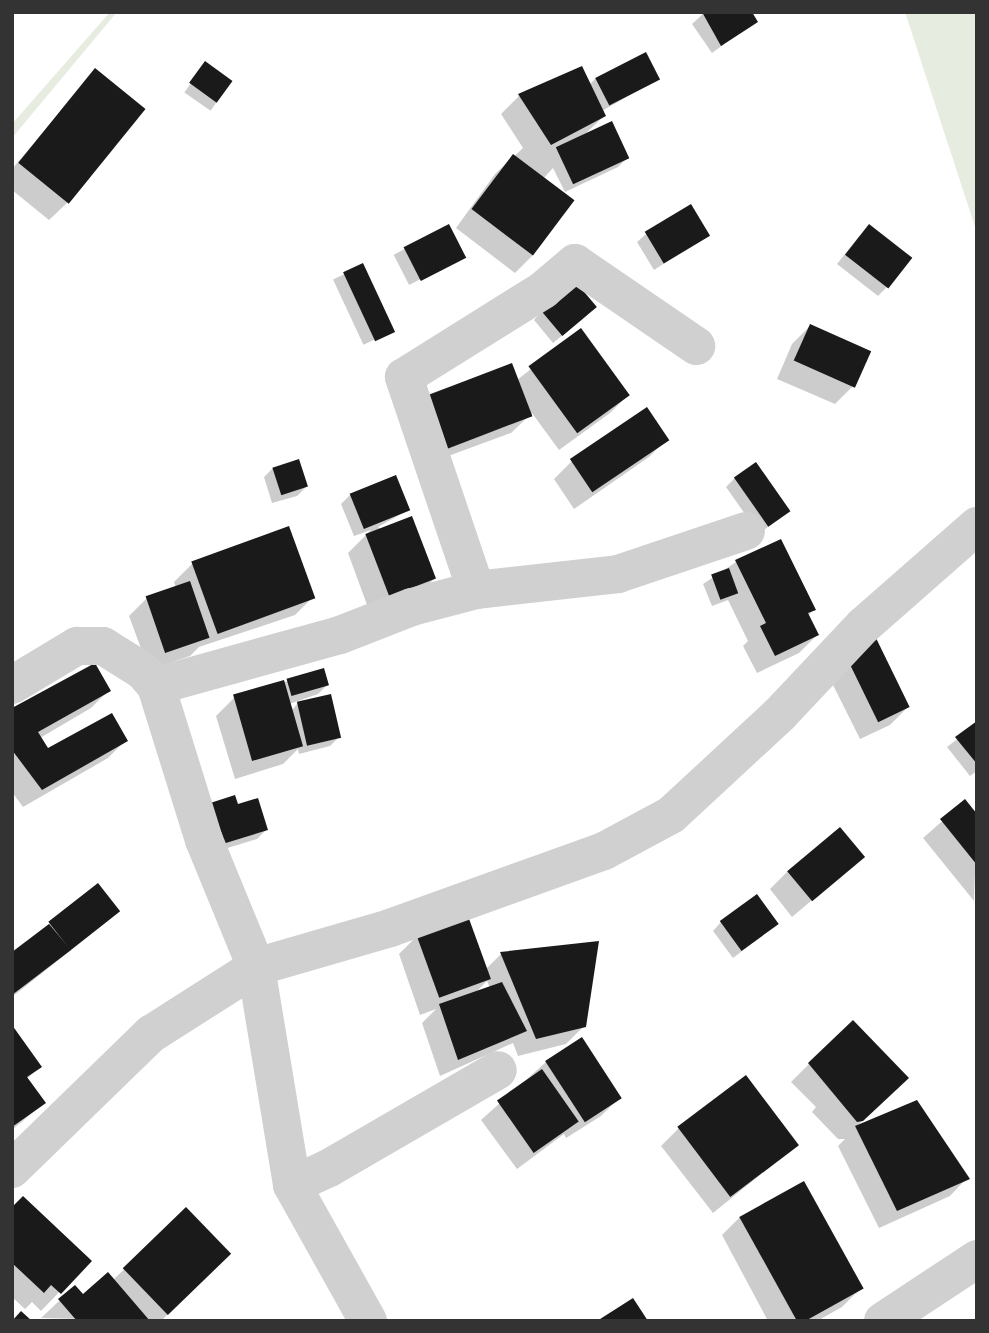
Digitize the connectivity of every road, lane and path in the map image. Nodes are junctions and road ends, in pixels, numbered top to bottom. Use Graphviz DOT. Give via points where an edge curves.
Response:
graph roads {
  1 [pos="696,346"];
  2 [pos="977,526"];
  3 [pos="746,531"];
  4 [pos="476,590"];
  5 [pos="12,685"];
  6 [pos="156,686"];
  7 [pos="256,967"];
  8 [pos="498,1070"];
  9 [pos="12,1169"];
  10 [pos="292,1185"];
  11 [pos="977,1259"];
  12 [pos="368,1321"];
  13 [pos="883,1321"];
  1 -- 4 [label="street" via="575,263 543,290 404,377"];
  2 -- 7 [label="street" via="863,626 780,714 671,815 640,836 390,928"];
  3 -- 4 [label="street" via="618,574"];
  4 -- 6 [label="street" via="412,607 340,635"];
  5 -- 6 [label="street" via="78,646 103,646 143,671"];
  6 -- 7 [label="street" via="204,839"];
  7 -- 9 [label="street" via="152,1034"];
  7 -- 10 [label="street"];
  8 -- 10 [label="street"];
  10 -- 12 [label="street"];
  11 -- 13 [label="street"];
}
